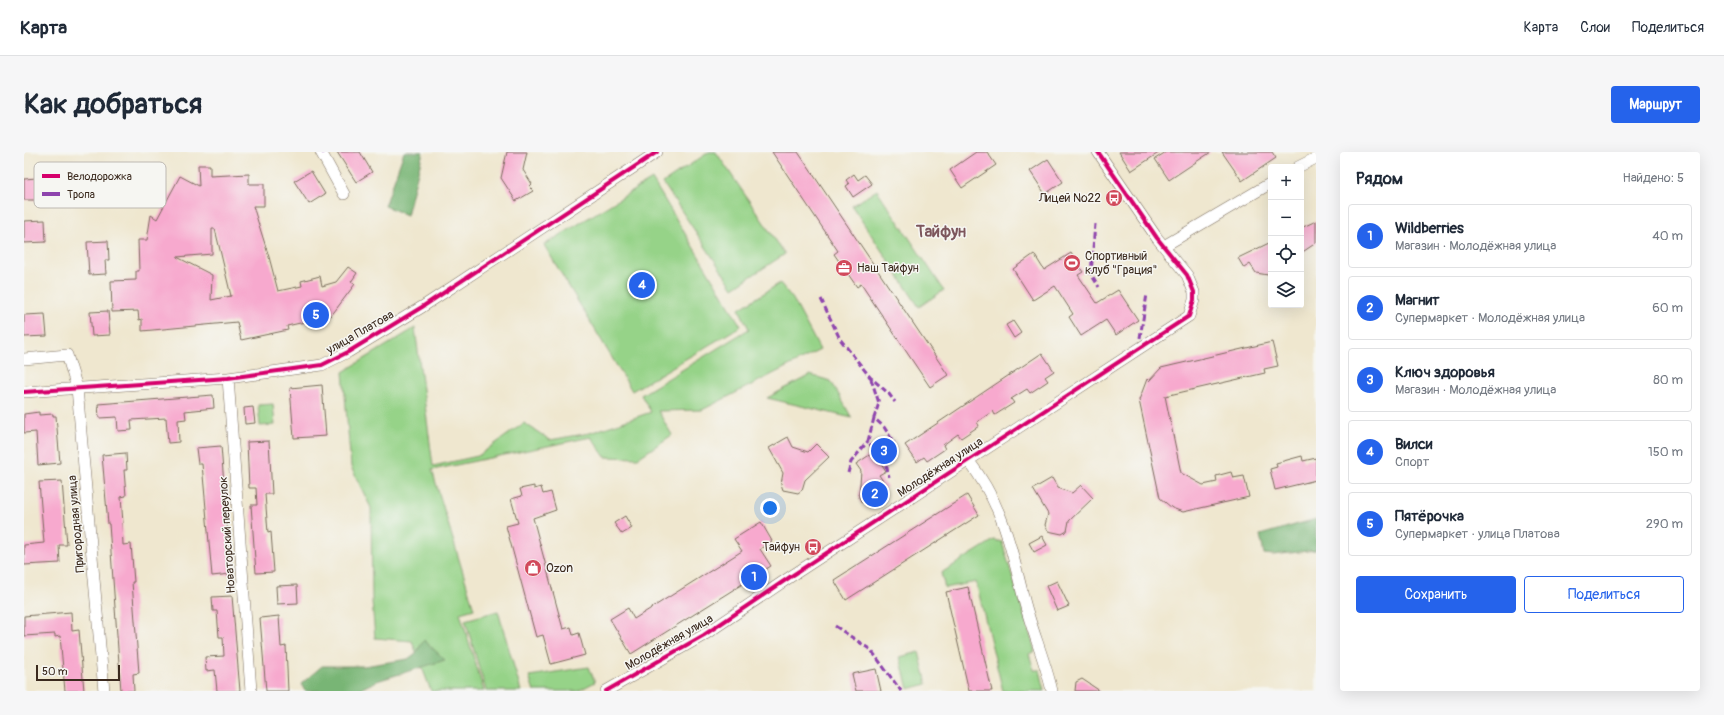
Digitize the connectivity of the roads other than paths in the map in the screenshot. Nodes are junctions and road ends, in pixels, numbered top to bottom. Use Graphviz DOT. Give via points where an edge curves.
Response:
graph roads {
  1 [pos="321,152"];
  2 [pos="657,152"];
  3 [pos="1098,152"];
  4 [pos="1316,158"];
  5 [pos="1304,164"];
  6 [pos="1268,185"];
  7 [pos="344,194"];
  8 [pos="1164,246"];
  9 [pos="24,359"];
  10 [pos="228,378"];
  11 [pos="77,388"];
  12 [pos="24,392"];
  13 [pos="968,460"];
  14 [pos="104,691"];
  15 [pos="251,691"];
  16 [pos="606,691"];
  17 [pos="1052,691"];
  1 -- 7 [label="street"];
  2 -- 10 [label="street, улица Платова" via="422,307 330,362 297,370"];
  3 -- 8 [label="street"];
  4 -- 5 [label="street"];
  6 -- 8 [label="street"];
  8 -- 13 [label="street, Молодёжная улица" via="1187,275 1194,292 1189,316"];
  9 -- 11 [label="street, Пригородная улица" via="67,355"];
  10 -- 11 [label="street, улица Платова"];
  10 -- 15 [label="street, Новаторский переулок"];
  11 -- 12 [label="street, улица Платова"];
  11 -- 14 [label="street, Пригородная улица"];
  13 -- 16 [label="street, Молодёжная улица" via="691,643"];
  13 -- 17 [label="street" via="984,479 1002,517"];
}
